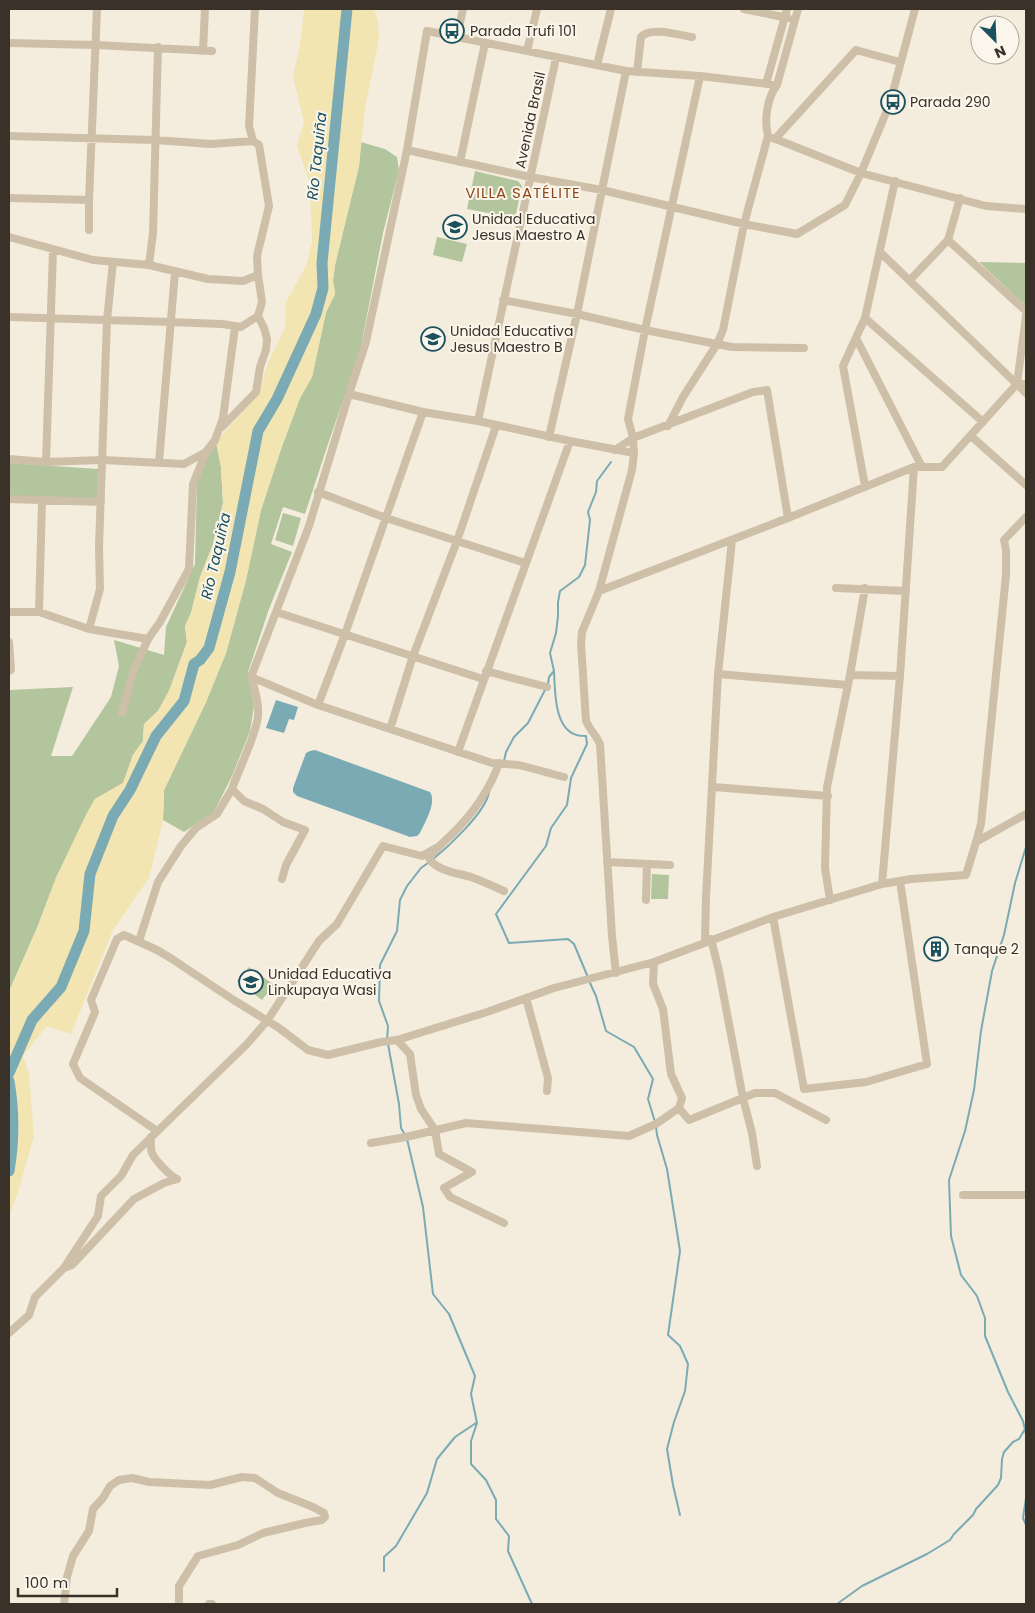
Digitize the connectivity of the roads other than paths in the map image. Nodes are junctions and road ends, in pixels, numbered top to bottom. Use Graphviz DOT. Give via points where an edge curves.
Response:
graph roads {
  1 [pos="97,9"];
  2 [pos="205,9"];
  3 [pos="255,9"];
  4 [pos="463,9"];
  5 [pos="537,9"];
  6 [pos="611,9"];
  7 [pos="744,9"];
  8 [pos="787,9"];
  9 [pos="798,9"];
  10 [pos="916,9"];
  11 [pos="784,18"];
  12 [pos="795,18"];
  13 [pos="456,37"];
  14 [pos="692,38"];
  15 [pos="9,42"];
  16 [pos="485,43"];
  17 [pos="96,45"];
  18 [pos="158,48"];
  19 [pos="203,51"];
  20 [pos="212,51"];
  21 [pos="527,51"];
  22 [pos="556,58"];
  23 [pos="900,62"];
  24 [pos="597,65"];
  25 [pos="626,71"];
  26 [pos="637,72"];
  27 [pos="700,76"];
  28 [pos="766,84"];
  29 [pos="777,85"];
  30 [pos="9,136"];
  31 [pos="771,137"];
  32 [pos="92,138"];
  33 [pos="155,140"];
  34 [pos="253,141"];
  35 [pos="407,150"];
  36 [pos="460,162"];
  37 [pos="861,173"];
  38 [pos="530,177"];
  39 [pos="895,181"];
  40 [pos="602,190"];
  41 [pos="9,198"];
  42 [pos="960,198"];
  43 [pos="89,200"];
  44 [pos="673,208"];
  45 [pos="1026,209"];
  46 [pos="744,224"];
  47 [pos="89,230"];
  48 [pos="9,237"];
  49 [pos="948,240"];
  50 [pos="53,250"];
  51 [pos="880,252"];
  52 [pos="113,262"];
  53 [pos="149,265"];
  54 [pos="176,272"];
  55 [pos="258,274"];
  56 [pos="910,280"];
  57 [pos="503,300"];
  58 [pos="1026,311"];
  59 [pos="576,314"];
  60 [pos="258,316"];
  61 [pos="1026,316"];
  62 [pos="9,317"];
  63 [pos="865,318"];
  64 [pos="50,319"];
  65 [pos="107,320"];
  66 [pos="170,322"];
  67 [pos="235,326"];
  68 [pos="645,330"];
  69 [pos="856,338"];
  70 [pos="717,344"];
  71 [pos="804,348"];
  72 [pos="1016,384"];
  73 [pos="1026,384"];
  74 [pos="1026,393"];
  75 [pos="349,394"];
  76 [pos="424,412"];
  77 [pos="478,421"];
  78 [pos="983,422"];
  79 [pos="496,426"];
  80 [pos="668,426"];
  81 [pos="218,430"];
  82 [pos="971,436"];
  83 [pos="549,437"];
  84 [pos="633,438"];
  85 [pos="570,442"];
  86 [pos="615,450"];
  87 [pos="206,452"];
  88 [pos="634,453"];
  89 [pos="9,459"];
  90 [pos="102,460"];
  91 [pos="46,462"];
  92 [pos="158,462"];
  93 [pos="918,467"];
  94 [pos="1026,485"];
  95 [pos="865,486"];
  96 [pos="318,492"];
  97 [pos="9,499"];
  98 [pos="42,501"];
  99 [pos="101,502"];
  100 [pos="1026,517"];
  101 [pos="386,518"];
  102 [pos="788,518"];
  103 [pos="732,540"];
  104 [pos="457,541"];
  105 [pos="525,563"];
  106 [pos="836,588"];
  107 [pos="865,588"];
  108 [pos="599,591"];
  109 [pos="906,592"];
  110 [pos="9,612"];
  111 [pos="38,612"];
  112 [pos="276,612"];
  113 [pos="89,629"];
  114 [pos="345,634"];
  115 [pos="148,639"];
  116 [pos="9,642"];
  117 [pos="413,656"];
  118 [pos="9,671"];
  119 [pos="718,674"];
  120 [pos="485,675"];
  121 [pos="850,675"];
  122 [pos="900,676"];
  123 [pos="251,678"];
  124 [pos="848,685"];
  125 [pos="547,687"];
  126 [pos="318,705"];
  127 [pos="122,713"];
  128 [pos="390,729"];
  129 [pos="458,752"];
  130 [pos="499,763"];
  131 [pos="564,777"];
  132 [pos="713,787"];
  133 [pos="232,789"];
  134 [pos="828,796"];
  135 [pos="1026,814"];
  136 [pos="976,842"];
  137 [pos="436,848"];
  138 [pos="607,862"];
  139 [pos="647,864"];
  140 [pos="670,865"];
  141 [pos="282,880"];
  142 [pos="900,881"];
  143 [pos="882,884"];
  144 [pos="504,890"];
  145 [pos="646,900"];
  146 [pos="830,900"];
  147 [pos="773,917"];
  148 [pos="139,941"];
  149 [pos="708,941"];
  150 [pos="654,962"];
  151 [pos="616,973"];
  152 [pos="526,998"];
  153 [pos="267,1020"];
  154 [pos="397,1040"];
  155 [pos="546,1090"];
  156 [pos="743,1098"];
  157 [pos="679,1108"];
  158 [pos="826,1120"];
  159 [pos="435,1130"];
  160 [pos="154,1134"];
  161 [pos="371,1143"];
  162 [pos="757,1166"];
  163 [pos="964,1195"];
  164 [pos="1026,1195"];
  165 [pos="504,1222"];
  166 [pos="64,1268"];
  167 [pos="9,1333"];
  168 [pos="64,1604"];
  169 [pos="179,1604"];
  1 -- 17 [label="street"];
  2 -- 19 [label="street"];
  3 -- 34 [label="street" via="248,126"];
  4 -- 13 [label="street"];
  5 -- 21 [label="street"];
  6 -- 24 [label="street"];
  7 -- 11 [label="street"];
  8 -- 11 [label="street"];
  9 -- 12 [label="street"];
  10 -- 23 [label="street"];
  11 -- 12 [label="street"];
  11 -- 28 [label="street"];
  12 -- 29 [label="street"];
  13 -- 16 [label="street"];
  13 -- 35 [label="street" via="427,31"];
  14 -- 26 [label="street" via="652,31 644,33"];
  15 -- 17 [label="street"];
  16 -- 21 [label="street"];
  16 -- 36 [label="street"];
  17 -- 18 [label="street"];
  17 -- 32 [label="street"];
  18 -- 19 [label="street"];
  18 -- 33 [label="street"];
  19 -- 20 [label="street"];
  21 -- 22 [label="street"];
  22 -- 24 [label="street"];
  22 -- 38 [label="street, Avenida Brasil"];
  23 -- 31 [label="street" via="856,50"];
  23 -- 37 [label="street" via="890,103"];
  24 -- 25 [label="street"];
  25 -- 26 [label="street"];
  25 -- 40 [label="street"];
  26 -- 27 [label="street"];
  27 -- 28 [label="street"];
  27 -- 44 [label="street"];
  28 -- 29 [label="street"];
  29 -- 31 [label="street" via="769,102 766,128"];
  30 -- 32 [label="street"];
  31 -- 37 [label="street"];
  31 -- 46 [label="street"];
  32 -- 33 [label="street"];
  32 -- 43 [label="street"];
  33 -- 34 [label="street" via="211,144"];
  33 -- 53 [label="street"];
  34 -- 55 [label="street" via="259,145 268,206 257,256"];
  35 -- 36 [label="street"];
  35 -- 75 [label="street" via="366,342"];
  36 -- 38 [label="street"];
  37 -- 39 [label="street"];
  37 -- 46 [label="street" via="845,206 797,234"];
  38 -- 40 [label="street"];
  38 -- 57 [label="street, Avenida Brasil"];
  39 -- 42 [label="street"];
  39 -- 51 [label="street"];
  40 -- 44 [label="street"];
  40 -- 59 [label="street"];
  41 -- 43 [label="street"];
  42 -- 45 [label="street" via="986,206"];
  42 -- 49 [label="street"];
  43 -- 47 [label="street"];
  44 -- 46 [label="street"];
  44 -- 68 [label="street"];
  46 -- 70 [label="street" via="723,330"];
  48 -- 50 [label="street"];
  49 -- 56 [label="street"];
  49 -- 58 [label="street"];
  50 -- 52 [label="street"];
  50 -- 64 [label="street"];
  51 -- 56 [label="street"];
  51 -- 63 [label="street"];
  52 -- 53 [label="street"];
  52 -- 65 [label="street"];
  53 -- 54 [label="street"];
  54 -- 55 [label="street" via="236,282"];
  54 -- 66 [label="street"];
  55 -- 60 [label="street" via="262,302"];
  56 -- 72 [label="street"];
  57 -- 59 [label="street"];
  57 -- 77 [label="street, Avenida Brasil"];
  59 -- 68 [label="street"];
  59 -- 83 [label="street"];
  60 -- 67 [label="street" via="241,327"];
  60 -- 81 [label="street" via="267,339 256,392"];
  61 -- 72 [label="street"];
  62 -- 64 [label="street"];
  63 -- 69 [label="street"];
  63 -- 78 [label="street"];
  64 -- 65 [label="street"];
  64 -- 91 [label="street"];
  65 -- 66 [label="street"];
  65 -- 90 [label="street"];
  66 -- 67 [label="street"];
  66 -- 92 [label="street"];
  67 -- 81 [label="street" via="223,418"];
  68 -- 70 [label="street"];
  68 -- 84 [label="street" via="628,420"];
  69 -- 93 [label="street"];
  69 -- 95 [label="street" via="843,366"];
  70 -- 71 [label="street"];
  70 -- 80 [label="street"];
  72 -- 73 [label="street"];
  72 -- 74 [label="street"];
  72 -- 78 [label="street"];
  75 -- 76 [label="street"];
  75 -- 96 [label="street"];
  76 -- 77 [label="street"];
  76 -- 101 [label="street"];
  77 -- 79 [label="street"];
  78 -- 82 [label="street"];
  79 -- 83 [label="street"];
  79 -- 104 [label="street"];
  80 -- 84 [label="street"];
  80 -- 102 [label="street" via="752,392 767,390"];
  81 -- 87 [label="street"];
  82 -- 93 [label="street" via="942,467"];
  82 -- 94 [label="street"];
  83 -- 85 [label="street"];
  84 -- 86 [label="street"];
  84 -- 88 [label="street"];
  85 -- 86 [label="street"];
  85 -- 105 [label="street"];
  86 -- 88 [label="street"];
  87 -- 92 [label="street" via="184,464"];
  87 -- 115 [label="street" via="194,484 189,569"];
  88 -- 108 [label="street"];
  89 -- 91 [label="street"];
  90 -- 91 [label="street"];
  90 -- 92 [label="street"];
  90 -- 99 [label="street"];
  93 -- 95 [label="street"];
  93 -- 109 [label="street"];
  95 -- 102 [label="street"];
  96 -- 101 [label="street"];
  96 -- 112 [label="street" via="309,526"];
  97 -- 98 [label="street"];
  98 -- 99 [label="street"];
  98 -- 111 [label="street"];
  99 -- 113 [label="street" via="100,589"];
  100 -- 136 [label="street" via="1004,540 1006,575"];
  101 -- 104 [label="street"];
  101 -- 114 [label="street"];
  102 -- 103 [label="street"];
  103 -- 108 [label="street"];
  103 -- 119 [label="street"];
  104 -- 105 [label="street"];
  104 -- 117 [label="street"];
  105 -- 120 [label="street"];
  106 -- 107 [label="street"];
  107 -- 109 [label="street"];
  107 -- 121 [label="street"];
  108 -- 138 [label="street" via="585,623 581,644 586,721 600,744"];
  109 -- 122 [label="street"];
  110 -- 111 [label="street"];
  111 -- 113 [label="street"];
  112 -- 114 [label="street"];
  112 -- 123 [label="street"];
  113 -- 115 [label="street"];
  114 -- 117 [label="street"];
  114 -- 126 [label="street"];
  115 -- 127 [label="street" via="134,670"];
  116 -- 118 [label="street"];
  117 -- 120 [label="street"];
  117 -- 128 [label="street"];
  119 -- 124 [label="street"];
  119 -- 132 [label="street"];
  120 -- 125 [label="street"];
  120 -- 129 [label="street"];
  121 -- 122 [label="street"];
  121 -- 124 [label="street"];
  122 -- 143 [label="street"];
  123 -- 126 [label="street"];
  123 -- 133 [label="street" via="258,714 256,726"];
  124 -- 134 [label="street" via="827,787"];
  126 -- 128 [label="street"];
  128 -- 129 [label="street"];
  129 -- 130 [label="street"];
  130 -- 131 [label="street"];
  130 -- 137 [label="street" via="475,808"];
  132 -- 134 [label="street"];
  132 -- 149 [label="street" via="706,897"];
  133 -- 141 [label="street" via="244,801 305,830 286,865"];
  133 -- 148 [label="street" via="217,814 196,828 181,846 158,882"];
  134 -- 146 [label="street" via="825,868"];
  135 -- 136 [label="street"];
  136 -- 142 [label="street" via="966,875"];
  137 -- 144 [label="street" via="428,858 433,864"];
  137 -- 153 [label="street" via="422,856 383,846 336,924 319,941"];
  138 -- 139 [label="street"];
  138 -- 151 [label="street"];
  139 -- 140 [label="street"];
  139 -- 145 [label="street"];
  142 -- 143 [label="street"];
  142 -- 147 [label="street" via="927,1064 866,1082 804,1089"];
  143 -- 146 [label="street"];
  146 -- 147 [label="street"];
  147 -- 149 [label="street"];
  148 -- 153 [label="street"];
  148 -- 160 [label="street" via="124,935 118,938 91,1000 95,1012 73,1064 80,1078"];
  149 -- 150 [label="street"];
  149 -- 156 [label="street" via="719,972"];
  150 -- 151 [label="street"];
  150 -- 157 [label="street" via="653,984 663,1009 671,1074 682,1098"];
  151 -- 152 [label="street"];
  152 -- 154 [label="street"];
  152 -- 155 [label="street" via="548,1078"];
  153 -- 154 [label="street" via="308,1050 328,1055"];
  153 -- 160 [label="street" via="240,1051"];
  154 -- 159 [label="street" via="410,1054 416,1095"];
  156 -- 157 [label="street" via="689,1120"];
  156 -- 158 [label="street" via="755,1093 775,1093"];
  156 -- 162 [label="street"];
  157 -- 159 [label="street" via="656,1124 629,1136 466,1123"];
  159 -- 161 [label="street"];
  159 -- 165 [label="street" via="439,1154 472,1172 444,1188 450,1197"];
  160 -- 166 [label="street" via="101,1196 98,1216"];
  160 -- 166 [label="street" via="150,1142 152,1153 177,1179 134,1199 72,1265"];
  163 -- 164 [label="street"];
  166 -- 167 [label="street" via="35,1297 29,1315"];
  168 -- 169 [label="street" via="73,1556 89,1531 93,1509 110,1486 119,1480 132,1478 148,1482 210,1485 242,1477 255,1478 278,1493 324,1513 322,1520 263,1533 238,1545 198,1556 179,1586"];
}
